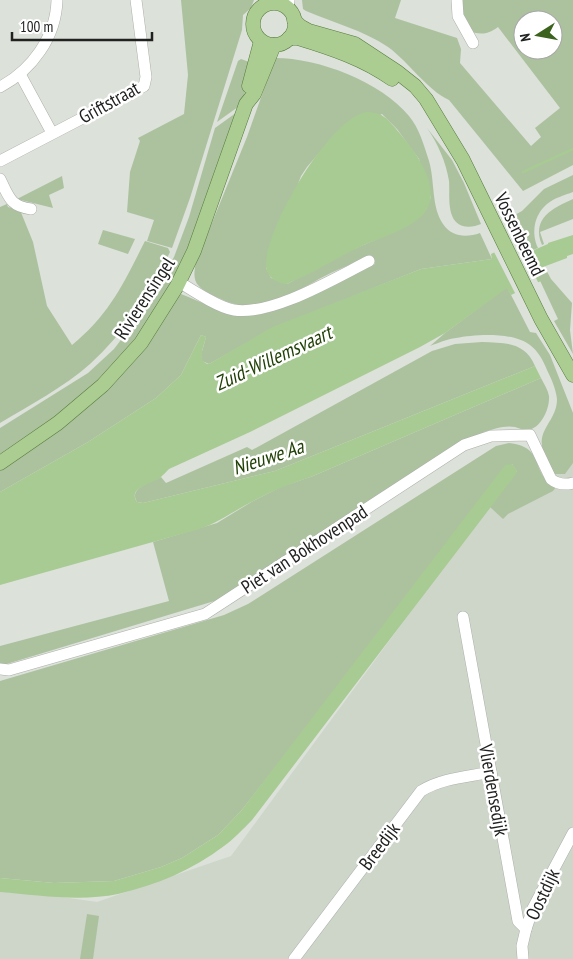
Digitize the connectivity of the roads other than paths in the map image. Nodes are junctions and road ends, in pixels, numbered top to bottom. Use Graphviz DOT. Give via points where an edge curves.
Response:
graph roads {
  1 [pos="57,0"];
  2 [pos="136,0"];
  3 [pos="457,0"];
  4 [pos="274,1"];
  5 [pos="290,9"];
  6 [pos="289,38"];
  7 [pos="267,43"];
  8 [pos="473,43"];
  9 [pos="20,74"];
  10 [pos="0,87"];
  11 [pos="432,111"];
  12 [pos="52,133"];
  13 [pos="0,161"];
  14 [pos="0,179"];
  15 [pos="31,209"];
  16 [pos="369,261"];
  17 [pos="179,282"];
  18 [pos="573,375"];
  19 [pos="0,463"];
  20 [pos="573,484"];
  21 [pos="463,617"];
  22 [pos="0,669"];
  23 [pos="490,772"];
  24 [pos="573,833"];
  25 [pos="526,929"];
  26 [pos="294,959"];
  27 [pos="523,959"];
  1 -- 9 [label="street" via="53,24 41,50"];
  2 -- 12 [label="street, Griftstraat" via="146,77 144,86"];
  3 -- 8 [label="street" via="458,16"];
  4 -- 5 [label="main road"];
  4 -- 7 [label="main road" via="260,7 253,18 254,30"];
  5 -- 6 [label="main road" via="294,30"];
  5 -- 11 [label="main road, Vossenbeemd" via="300,26 308,31 355,44 382,61 414,86"];
  6 -- 7 [label="main road" via="284,42"];
  6 -- 11 [label="main road, Vossenbeemd" via="350,55 390,78"];
  7 -- 17 [label="main road, Rivierensingel" via="247,90 248,102 194,251"];
  9 -- 10 [label="street"];
  9 -- 12 [label="street"];
  11 -- 18 [label="main road, Vossenbeemd" via="463,160 541,319"];
  12 -- 13 [label="street, Griftstraat"];
  14 -- 15 [label="street" via="12,202 19,208"];
  16 -- 17 [label="street" via="297,296 250,310 232,310"];
  17 -- 19 [label="main road, Rivierensingel" via="141,342 103,384 58,423"];
  20 -- 22 [label="street, Piet van Bokhovenpad" via="551,479 530,435 491,436 464,445 205,614 9,670"];
  21 -- 23 [label="street, Vlierdensedijk"];
  23 -- 25 [label="street, Vlierdensedijk" via="518,922"];
  23 -- 26 [label="street, Breedijk" via="431,784 422,791"];
  24 -- 25 [label="street, Oostdijk" via="533,908"];
  25 -- 27 [label="street"];
}
